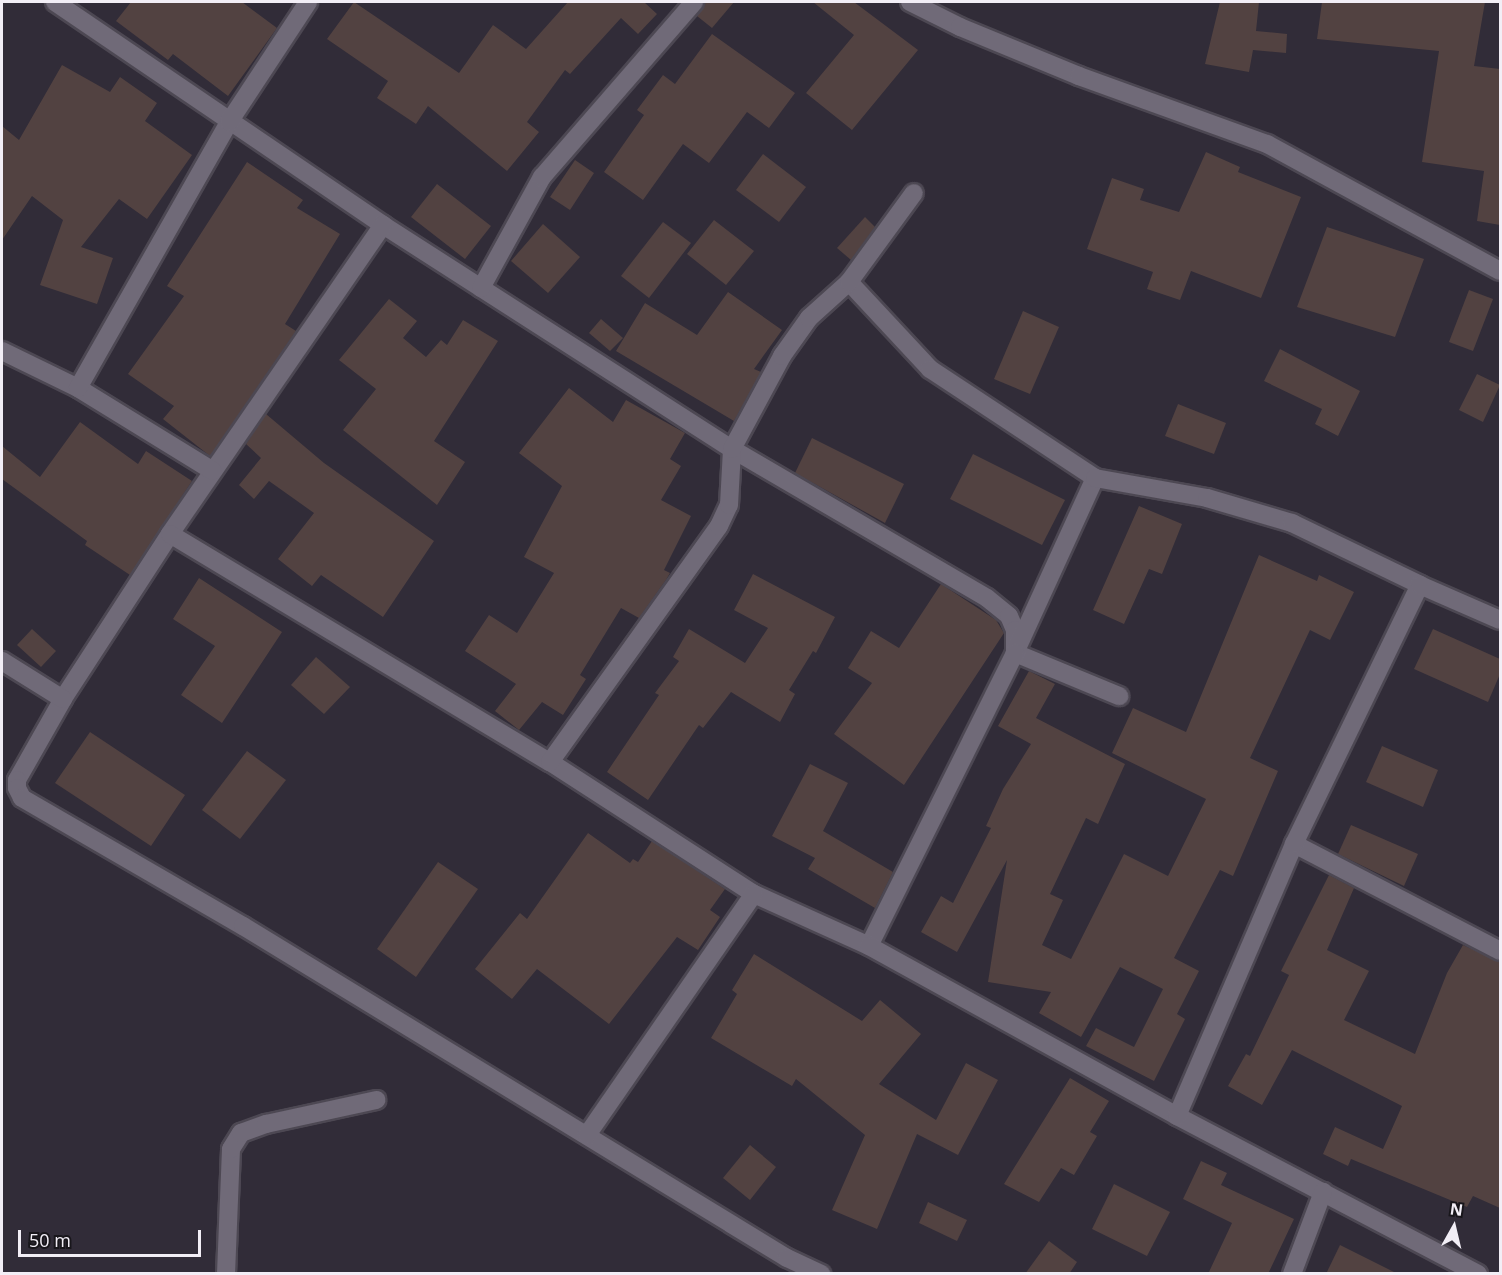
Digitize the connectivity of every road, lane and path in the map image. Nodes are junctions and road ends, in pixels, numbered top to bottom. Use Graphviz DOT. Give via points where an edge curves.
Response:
graph roads {
  1 [pos="56,2"];
  2 [pos="308,2"];
  3 [pos="694,2"];
  4 [pos="910,2"];
  5 [pos="230,122"];
  6 [pos="914,193"];
  7 [pos="383,225"];
  8 [pos="1500,271"];
  9 [pos="849,282"];
  10 [pos="481,288"];
  11 [pos="2,351"];
  12 [pos="78,388"];
  13 [pos="732,450"];
  14 [pos="213,471"];
  15 [pos="1095,478"];
  16 [pos="170,534"];
  17 [pos="1420,585"];
  18 [pos="1500,620"];
  19 [pos="1015,653"];
  20 [pos="2,661"];
  21 [pos="1119,696"];
  22 [pos="63,699"];
  23 [pos="550,762"];
  24 [pos="1294,844"];
  25 [pos="754,894"];
  26 [pos="869,946"];
  27 [pos="1500,951"];
  28 [pos="376,1100"];
  29 [pos="1177,1116"];
  30 [pos="587,1135"];
  31 [pos="1323,1192"];
  32 [pos="783,1266"];
  33 [pos="226,1274"];
  34 [pos="821,1274"];
  35 [pos="1292,1274"];
  36 [pos="1478,1274"];
  1 -- 5 [label="street"];
  2 -- 5 [label="street"];
  3 -- 10 [label="street" via="542,177"];
  4 -- 8 [label="street" via="1079,76 1267,144"];
  5 -- 7 [label="street"];
  5 -- 12 [label="street"];
  6 -- 9 [label="street"];
  7 -- 10 [label="street"];
  7 -- 14 [label="street"];
  9 -- 13 [label="street" via="809,318 782,356"];
  9 -- 15 [label="street" via="930,369"];
  10 -- 13 [label="street"];
  11 -- 12 [label="street"];
  12 -- 14 [label="street"];
  13 -- 19 [label="street" via="987,598 1009,616 1015,630"];
  13 -- 23 [label="street" via="729,505 719,526"];
  14 -- 16 [label="street"];
  15 -- 17 [label="street" via="1207,498 1292,523"];
  15 -- 19 [label="street"];
  16 -- 22 [label="street"];
  16 -- 23 [label="street"];
  17 -- 18 [label="street"];
  17 -- 24 [label="street"];
  19 -- 21 [label="street"];
  19 -- 26 [label="street"];
  20 -- 22 [label="street"];
  22 -- 30 [label="street" via="17,780 22,798 243,926"];
  23 -- 25 [label="street"];
  24 -- 27 [label="street"];
  24 -- 29 [label="street"];
  25 -- 26 [label="street"];
  25 -- 30 [label="street"];
  26 -- 29 [label="street"];
  28 -- 33 [label="street" via="266,1124 241,1134 231,1149"];
  29 -- 31 [label="street"];
  30 -- 32 [label="street"];
  31 -- 35 [label="street"];
  31 -- 36 [label="street"];
  32 -- 34 [label="street"];
}
